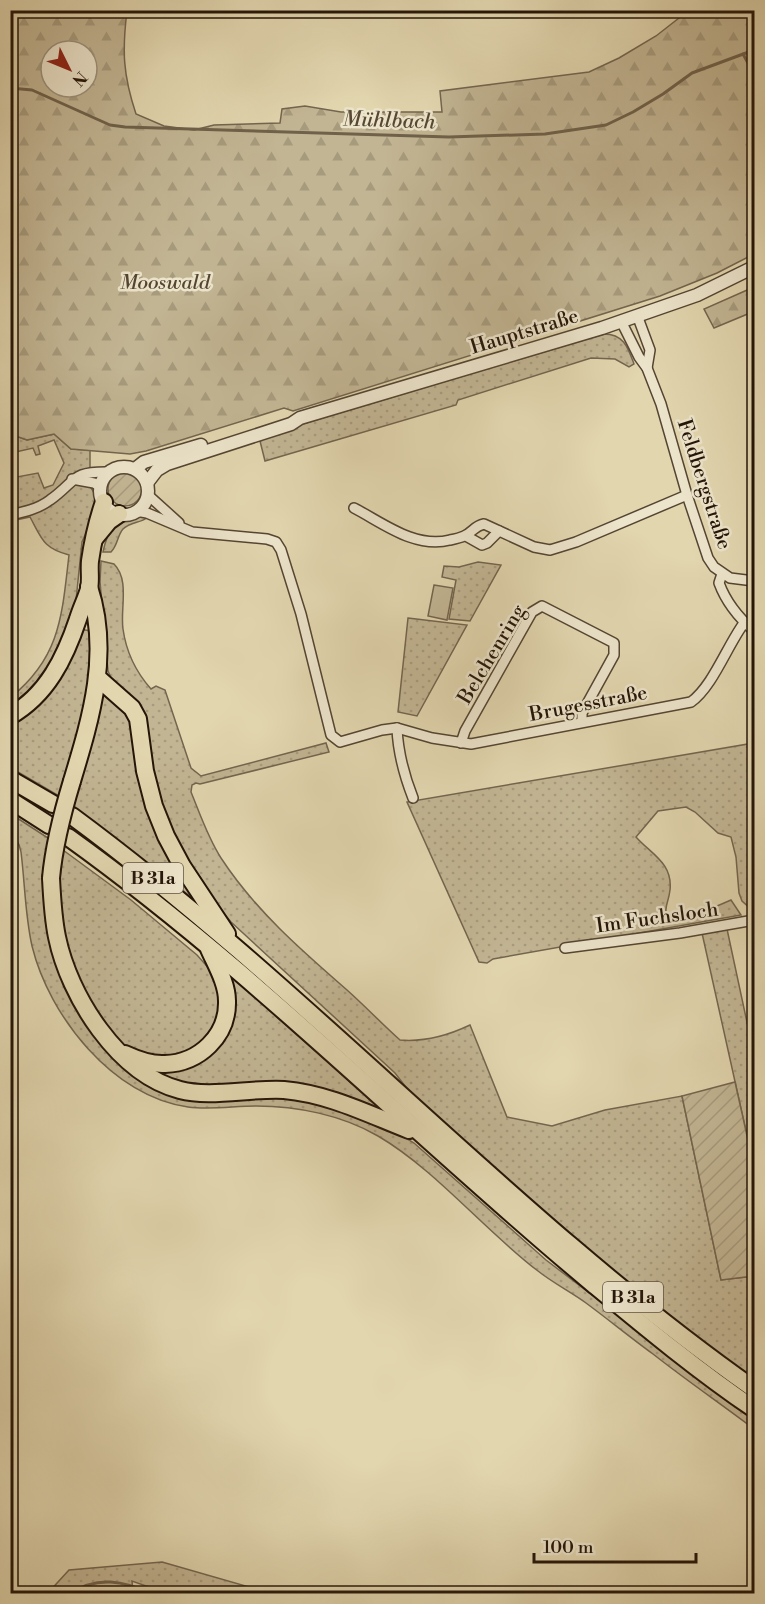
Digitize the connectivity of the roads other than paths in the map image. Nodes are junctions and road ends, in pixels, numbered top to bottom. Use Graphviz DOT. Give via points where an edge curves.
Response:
graph roads {
  1 [pos="754,267"];
  2 [pos="637,315"];
  3 [pos="621,321"];
  4 [pos="647,368"];
  5 [pos="300,418"];
  6 [pos="135,469"];
  7 [pos="110,472"];
  8 [pos="72,479"];
  9 [pos="147,489"];
  10 [pos="102,495"];
  11 [pos="687,495"];
  12 [pos="354,508"];
  13 [pos="136,512"];
  14 [pos="119,514"];
  15 [pos="10,515"];
  16 [pos="185,528"];
  17 [pos="499,531"];
  18 [pos="466,536"];
  19 [pos="94,538"];
  20 [pos="722,574"];
  21 [pos="754,581"];
  22 [pos="89,587"];
  23 [pos="744,623"];
  24 [pos="754,631"];
  25 [pos="98,678"];
  26 [pos="10,716"];
  27 [pos="582,722"];
  28 [pos="398,728"];
  29 [pos="461,743"];
  30 [pos="10,779"];
  31 [pos="413,798"];
  32 [pos="10,800"];
  33 [pos="53,804"];
  34 [pos="72,816"];
  35 [pos="49,825"];
  36 [pos="68,837"];
  37 [pos="754,920"];
  38 [pos="232,942"];
  39 [pos="207,945"];
  40 [pos="565,948"];
  41 [pos="119,1051"];
  42 [pos="421,1135"];
  43 [pos="754,1389"];
  44 [pos="754,1409"];
  1 -- 2 [label="street, Hauptstraße" via="697,295"];
  2 -- 3 [label="street, Hauptstraße"];
  2 -- 4 [label="street, Feldbergstraße" via="650,350"];
  3 -- 4 [label="street, Feldbergstraße"];
  3 -- 5 [label="street, Hauptstraße"];
  4 -- 11 [label="street, Feldbergstraße"];
  5 -- 6 [label="street, Hauptstraße" via="290,417 150,460"];
  5 -- 9 [label="street, Hauptstraße" via="167,464 157,470"];
  6 -- 7 [label="street, Hauptstraße" via="123,467"];
  6 -- 9 [label="street" via="141,473"];
  7 -- 8 [label="street" via="87,473"];
  7 -- 10 [label="street" via="104,479"];
  8 -- 10 [label="street" via="94,483"];
  8 -- 15 [label="street" via="52,499"];
  9 -- 13 [label="street, Hauptstraße" via="145,502"];
  9 -- 16 [label="street, Brugesstraße"];
  10 -- 14 [label="street" via="108,508"];
  10 -- 19 [label="highway"];
  11 -- 17 [label="street" via="550,550 534,548"];
  11 -- 20 [label="street, Feldbergstraße" via="708,558"];
  12 -- 18 [label="street" via="404,536 440,542"];
  13 -- 14 [label="street"];
  13 -- 16 [label="street, Brugesstraße"];
  14 -- 19 [label="highway"];
  16 -- 28 [label="street, Brugesstraße" via="276,542 301,614 331,735 340,742"];
  17 -- 18 [label="street" via="484,524"];
  17 -- 18 [label="street" via="482,545"];
  19 -- 22 [label="highway"];
  20 -- 21 [label="street"];
  20 -- 23 [label="street, Feldbergstraße" via="719,583 724,596"];
  22 -- 25 [label="highway" via="98,624"];
  22 -- 26 [label="highway" via="69,646 53,676 27,706"];
  23 -- 24 [label="street, Feldbergstraße"];
  23 -- 27 [label="street, Brugesstraße" via="702,694 691,702"];
  25 -- 38 [label="highway" via="132,708 138,719 145,771 166,836"];
  25 -- 41 [label="highway, bridge" via="59,827 51,878 53,912 64,964 88,1012"];
  27 -- 29 [label="street, Brugesstraße"];
  27 -- 29 [label="street, Belchenring" via="582,712 614,655 614,643 542,606 532,612"];
  28 -- 29 [label="street, Brugesstraße"];
  28 -- 31 [label="street" via="403,770"];
  30 -- 33 [label="highway"];
  32 -- 35 [label="highway"];
  34 -- 38 [label="highway, B 31a"];
  36 -- 39 [label="highway, B 31a"];
  37 -- 40 [label="street, Im Fuchsloch"];
  38 -- 43 [label="highway, B 31a" via="612,1281"];
  39 -- 41 [label="highway" via="223,980 227,1001 221,1030 210,1046 194,1058 164,1064 149,1063"];
  39 -- 42 [label="highway, B 31a"];
  41 -- 42 [label="highway" via="142,1073 182,1091 261,1089 332,1098"];
  42 -- 44 [label="highway, B 31a" via="627,1312"];
}
